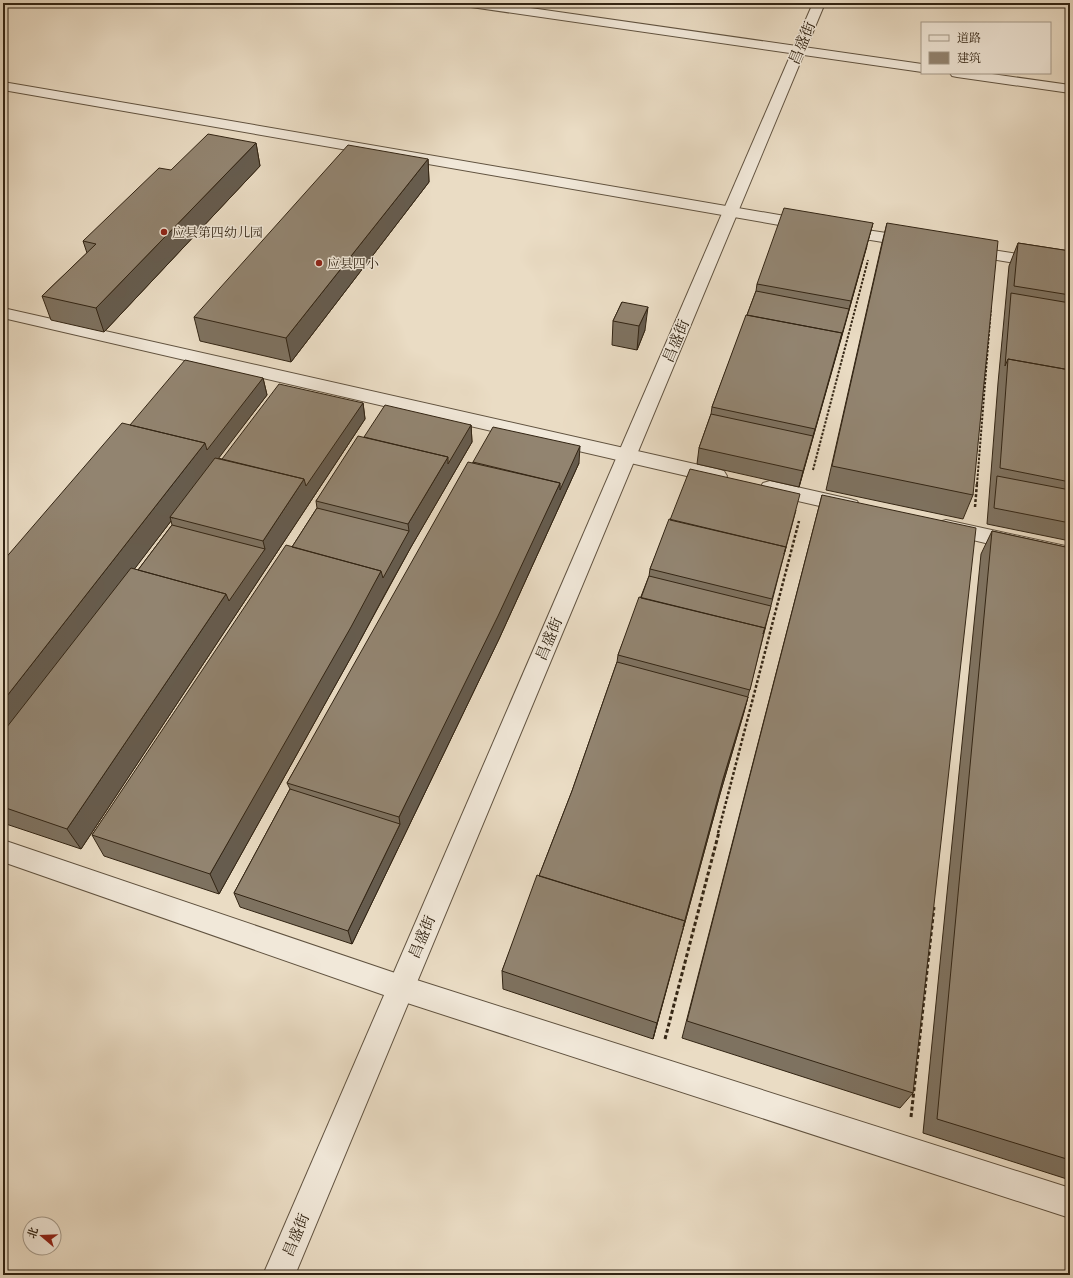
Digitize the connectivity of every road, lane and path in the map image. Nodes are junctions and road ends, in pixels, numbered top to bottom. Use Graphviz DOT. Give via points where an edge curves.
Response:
graph roads {
  1 [pos="471,3"];
  2 [pos="819,3"];
  3 [pos="799,51"];
  4 [pos="921,68"];
  5 [pos="965,74"];
  6 [pos="3,86"];
  7 [pos="1070,88"];
  8 [pos="730,213"];
  9 [pos="874,236"];
  10 [pos="927,245"];
  11 [pos="950,248"];
  12 [pos="996,256"];
  13 [pos="1070,268"];
  14 [pos="3,313"];
  15 [pos="627,456"];
  16 [pos="812,471"];
  17 [pos="866,509"];
  18 [pos="800,517"];
  19 [pos="927,523"];
  20 [pos="973,533"];
  21 [pos="1070,554"];
  22 [pos="3,851"];
  23 [pos="934,906"];
  24 [pos="401,988"];
  25 [pos="657,1070"];
  26 [pos="908,1152"];
  27 [pos="1070,1203"];
  28 [pos="279,1275"];
  1 -- 3 [label="street"];
  2 -- 3 [label="street, 昌盛街"];
  3 -- 4 [label="street"];
  3 -- 8 [label="street, 昌盛街"];
  5 -- 7 [label="street"];
  6 -- 8 [label="street"];
  8 -- 9 [label="street"];
  8 -- 15 [label="street, 昌盛街"];
  9 -- 10 [label="street"];
  9 -- 16 [label="path"];
  11 -- 12 [label="street"];
  12 -- 13 [label="street"];
  12 -- 20 [label="path"];
  14 -- 15 [label="street"];
  15 -- 17 [label="street"];
  15 -- 24 [label="street, 昌盛街"];
  18 -- 25 [label="path"];
  19 -- 20 [label="street"];
  20 -- 21 [label="street"];
  22 -- 24 [label="street"];
  23 -- 26 [label="path"];
  24 -- 25 [label="street"];
  24 -- 28 [label="street, 昌盛街"];
  25 -- 26 [label="street"];
  26 -- 27 [label="street"];
}
